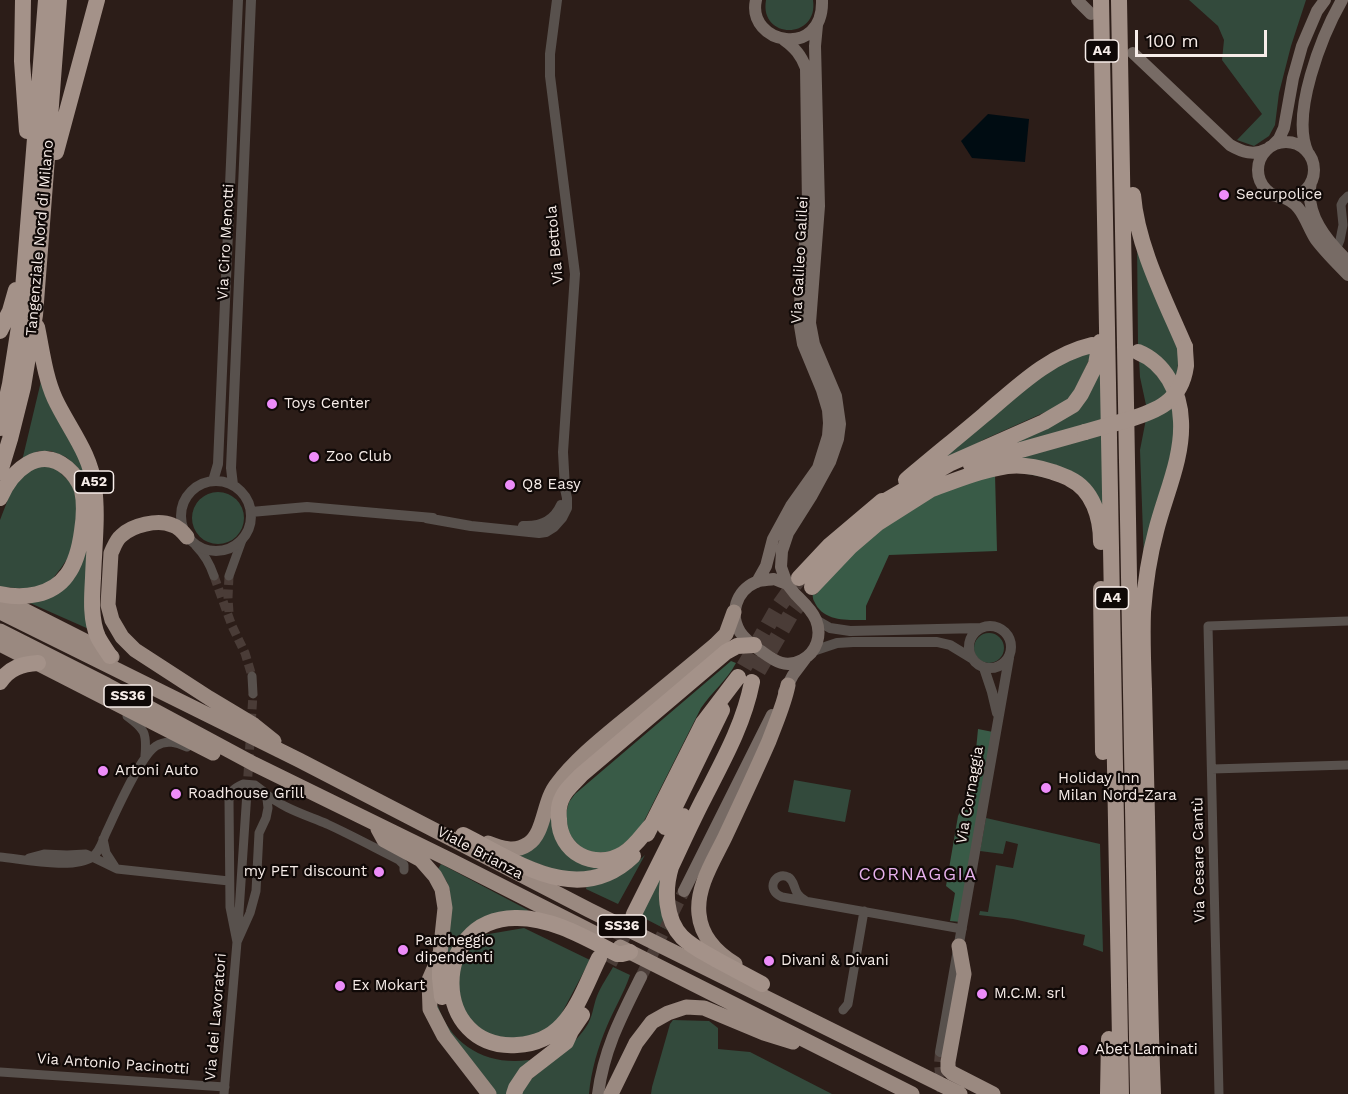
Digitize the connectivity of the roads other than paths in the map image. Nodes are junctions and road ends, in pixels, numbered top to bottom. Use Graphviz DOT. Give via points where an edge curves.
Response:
graph roads {
  1 [pos="22,0"];
  2 [pos="46,0"];
  3 [pos="59,0"];
  4 [pos="97,0"];
  5 [pos="238,0"];
  6 [pos="251,0"];
  7 [pos="557,0"];
  8 [pos="822,0"];
  9 [pos="1077,0"];
  10 [pos="1119,0"];
  11 [pos="1325,0"];
  12 [pos="1342,0"];
  13 [pos="754,2"];
  14 [pos="1096,7"];
  15 [pos="817,26"];
  16 [pos="784,40"];
  17 [pos="1103,102"];
  18 [pos="1121,121"];
  19 [pos="1270,147"];
  20 [pos="1309,154"];
  21 [pos="1258,176"];
  22 [pos="1312,180"];
  23 [pos="31,187"];
  24 [pos="1348,196"];
  25 [pos="1280,197"];
  26 [pos="43,214"];
  27 [pos="27,242"];
  28 [pos="1336,250"];
  29 [pos="1348,261"];
  30 [pos="1348,275"];
  31 [pos="35,315"];
  32 [pos="0,331"];
  33 [pos="1092,345"];
  34 [pos="1138,352"];
  35 [pos="0,428"];
  36 [pos="0,472"];
  37 [pos="213,481"];
  38 [pos="233,485"];
  39 [pos="932,489"];
  40 [pos="0,498"];
  41 [pos="875,507"];
  42 [pos="251,512"];
  43 [pos="242,540"];
  44 [pos="192,541"];
  45 [pos="214,576"];
  46 [pos="230,576"];
  47 [pos="757,582"];
  48 [pos="800,583"];
  49 [pos="0,594"];
  50 [pos="0,598"];
  51 [pos="0,612"];
  52 [pos="734,612"];
  53 [pos="816,620"];
  54 [pos="1348,621"];
  55 [pos="981,628"];
  56 [pos="0,631"];
  57 [pos="0,644"];
  58 [pos="753,645"];
  59 [pos="809,655"];
  60 [pos="110,656"];
  61 [pos="1009,658"];
  62 [pos="973,659"];
  63 [pos="777,662"];
  64 [pos="38,663"];
  65 [pos="984,668"];
  66 [pos="748,674"];
  67 [pos="252,676"];
  68 [pos="0,682"];
  69 [pos="784,692"];
  70 [pos="253,694"];
  71 [pos="104,697"];
  72 [pos="202,713"];
  73 [pos="998,720"];
  74 [pos="212,753"];
  75 [pos="145,756"];
  76 [pos="299,760"];
  77 [pos="254,764"];
  78 [pos="1348,765"];
  79 [pos="1212,769"];
  80 [pos="263,791"];
  81 [pos="247,792"];
  82 [pos="290,808"];
  83 [pos="266,818"];
  84 [pos="416,820"];
  85 [pos="375,824"];
  86 [pos="652,824"];
  87 [pos="463,835"];
  88 [pos="103,839"];
  89 [pos="89,855"];
  90 [pos="0,857"];
  91 [pos="117,869"];
  92 [pos="404,870"];
  93 [pos="229,880"];
  94 [pos="684,891"];
  95 [pos="806,901"];
  96 [pos="630,911"];
  97 [pos="864,911"];
  98 [pos="962,929"];
  99 [pos="237,942"];
  100 [pos="959,946"];
  101 [pos="630,952"];
  102 [pos="440,955"];
  103 [pos="641,977"];
  104 [pos="762,984"];
  105 [pos="843,1010"];
  106 [pos="829,1029"];
  107 [pos="571,1031"];
  108 [pos="822,1048"];
  109 [pos="940,1052"];
  110 [pos="0,1072"];
  111 [pos="224,1090"];
  112 [pos="910,1093"];
  113 [pos="489,1094"];
  114 [pos="514,1094"];
  115 [pos="598,1094"];
  116 [pos="611,1094"];
  117 [pos="960,1094"];
  118 [pos="993,1094"];
  119 [pos="1108,1094"];
  120 [pos="1121,1094"];
  121 [pos="1138,1094"];
  122 [pos="1153,1094"];
  123 [pos="1219,1094"];
  1 -- 23 [label="highway"];
  2 -- 23 [label="highway, Tangenziale Nord di Milano"];
  3 -- 26 [label="highway, Tangenziale Nord di Milano / A52"];
  4 -- 26 [label="highway, A52" via="59,135"];
  5 -- 37 [label="street, Via Ciro Menotti" via="218,464"];
  6 -- 38 [label="street, Via Ciro Menotti" via="231,456"];
  7 -- 42 [label="street, Via Bettola" via="550,76 575,274 563,452 565,489 556,515 531,526 308,507"];
  8 -- 15 [label="main road, Via Galileo Galilei" via="823,11"];
  9 -- 14 [label="main road"];
  10 -- 18 [label="highway, A4"];
  11 -- 19 [label="main road" via="1299,57 1282,133"];
  12 -- 20 [label="main road" via="1314,63 1303,119"];
  13 -- 16 [label="main road, Via Galileo Galilei" via="761,24"];
  14 -- 17 [label="highway, A4"];
  15 -- 16 [label="main road" via="804,36"];
  15 -- 48 [label="main road, Via Galileo Galilei" via="819,206 810,323 814,344 836,396 840,424 830,462 788,533 782,551 781,567"];
  16 -- 47 [label="main road, Via Galileo Galilei" via="797,51 806,68 808,206 800,326 829,423 818,468 773,539"];
  17 -- 41 [label="highway" via="1095,140 1100,339 1096,364 1081,394 1073,405 1044,422 949,464"];
  17 -- 120 [label="highway, A4"];
  18 -- 39 [label="highway, bridge" via="1129,144 1135,216 1143,247 1185,347 1184,376 1173,397 1148,413 985,460 960,470"];
  18 -- 121 [label="highway, A4"];
  19 -- 20 [label="main road" via="1292,142"];
  19 -- 21 [label="main road" via="1260,160"];
  19 -- 21 [label="main road" via="1250,153 1230,145 1133,55 1206,134 1252,166"];
  20 -- 22 [label="main road"];
  21 -- 25 [label="main road" via="1267,190"];
  22 -- 25 [label="main road" via="1298,195"];
  22 -- 28 [label="main road" via="1314,215"];
  23 -- 27 [label="highway, Tangenziale Nord di Milano"];
  24 -- 28 [label="street" via="1341,205 1343,221"];
  25 -- 30 [label="main road" via="1296,205 1316,240"];
  26 -- 31 [label="highway, Tangenziale Nord di Milano / A52"];
  27 -- 32 [label="highway" via="10,311"];
  27 -- 35 [label="highway, Tangenziale Nord di Milano" via="17,344"];
  28 -- 29 [label="main road"];
  31 -- 36 [label="highway, Tangenziale Nord di Milano / A52" via="23,387"];
  31 -- 60 [label="highway, A52" via="50,387 91,470 95,508 94,622"];
  33 -- 41 [label="highway" via="1055,359 1028,378"];
  34 -- 122 [label="highway" via="1156,363 1168,378 1181,420 1178,453 1149,561 1143,610"];
  37 -- 38 [label="street"];
  37 -- 44 [label="street" via="195,487 184,501 180,518"];
  38 -- 42 [label="street" via="245,495"];
  39 -- 48 [label="highway" via="878,523"];
  39 -- 119 [label="highway" via="975,473 1009,466 1038,467 1071,479 1083,489 1098,515 1110,1019"];
  40 -- 49 [label="highway, A52" via="12,478 29,463 50,458 74,475 82,489 84,512 81,542 67,575 38,594"];
  41 -- 48 [label="highway" via="830,545"];
  42 -- 43 [label="street"];
  43 -- 44 [label="street" via="219,551 207,550"];
  43 -- 46 [label="street"];
  44 -- 45 [label="street" via="205,555"];
  44 -- 76 [label="highway" via="178,528 161,523 129,530 120,537 111,553 108,604 112,620 135,650 254,725"];
  47 -- 48 [label="main road" via="774,579"];
  47 -- 52 [label="main road" via="739,596"];
  48 -- 53 [label="main road"];
  50 -- 60 [label="highway"];
  51 -- 72 [label="highway, Viale Brianza / SS36"];
  52 -- 58 [label="main road" via="741,634"];
  52 -- 87 [label="highway" via="726,634 715,645 561,778 547,801 537,835 529,843 522,848 506,849"];
  53 -- 55 [label="street" via="850,631"];
  53 -- 59 [label="main road" via="818,640"];
  54 -- 79 [label="street, Via Cesare Cantù" via="1208,626"];
  55 -- 61 [label="street" via="993,626 1005,632 1011,644"];
  55 -- 62 [label="street" via="970,640"];
  56 -- 77 [label="highway, Viale Brianza / SS36"];
  57 -- 64 [label="highway"];
  58 -- 63 [label="main road"];
  58 -- 86 [label="highway" via="737,646 726,652 581,775 562,797 558,810 562,836 578,854 589,859 607,859 623,853"];
  59 -- 62 [label="street" via="837,643 936,642 950,645"];
  59 -- 63 [label="main road" via="796,663"];
  59 -- 69 [label="main road"];
  60 -- 72 [label="highway" via="166,685"];
  61 -- 65 [label="street" via="998,667"];
  61 -- 73 [label="street, Via Cornaggia"];
  62 -- 65 [label="street"];
  63 -- 69 [label="main road"];
  64 -- 68 [label="highway" via="14,668"];
  64 -- 71 [label="highway"];
  65 -- 73 [label="street, Via Cornaggia"];
  66 -- 86 [label="highway" via="703,723"];
  66 -- 96 [label="highway" via="733,717"];
  66 -- 104 [label="highway" via="749,698 740,727 671,867 667,896 669,914 683,938"];
  67 -- 70 [label="street"];
  69 -- 94 [label="main road"];
  69 -- 104 [label="highway" via="785,702 758,768 706,876 699,907 709,941"];
  71 -- 74 [label="highway"];
  71 -- 75 [label="street" via="143,729"];
  72 -- 76 [label="highway, Viale Brianza / SS36"];
  73 -- 98 [label="street, Via Cornaggia"];
  74 -- 75 [label="street" via="170,742 156,746"];
  74 -- 77 [label="highway"];
  75 -- 88 [label="street"];
  76 -- 84 [label="highway, Viale Brianza / SS36"];
  77 -- 85 [label="highway, Viale Brianza / SS36"];
  78 -- 79 [label="street"];
  79 -- 123 [label="street, Via Cesare Cantù"];
  80 -- 82 [label="street, Via dei Lavoratori"];
  80 -- 83 [label="street, Via dei Lavoratori"];
  80 -- 93 [label="street, Via dei Lavoratori" via="255,785 243,784 231,792"];
  81 -- 99 [label="street, Via dei Lavoratori"];
  82 -- 83 [label="street" via="276,807"];
  82 -- 92 [label="street, Via dei Lavoratori" via="399,860"];
  83 -- 99 [label="street, Via dei Lavoratori" via="259,832 256,891"];
  84 -- 87 [label="highway"];
  84 -- 106 [label="highway, Viale Brianza / SS36"];
  85 -- 101 [label="highway, Viale Brianza / SS36"];
  85 -- 102 [label="highway" via="384,840 428,867 442,889 445,908"];
  86 -- 87 [label="highway" via="641,847 624,864 582,879 558,879 535,872"];
  88 -- 89 [label="street"];
  88 -- 91 [label="street" via="106,853"];
  89 -- 90 [label="street" via="68,863"];
  89 -- 91 [label="street"];
  91 -- 93 [label="street"];
  93 -- 99 [label="street, Via dei Lavoratori"];
  95 -- 97 [label="street"];
  97 -- 98 [label="street"];
  97 -- 105 [label="street" via="848,1004"];
  98 -- 100 [label="street, Via Cornaggia"];
  99 -- 111 [label="street, Via dei Lavoratori"];
  100 -- 109 [label="street, Via Cornaggia"];
  100 -- 118 [label="highway" via="964,974 948,1069"];
  101 -- 107 [label="highway" via="617,954 551,924 515,918 494,921 477,930 460,948 450,982 456,1010 482,1038 508,1046 530,1044 563,1024 604,960 582,1016"];
  101 -- 108 [label="highway, Viale Brianza / SS36"];
  102 -- 107 [label="highway" via="446,1011 462,1036 480,1049 522,1056 547,1049"];
  102 -- 113 [label="highway" via="429,980 430,1009 444,1036"];
  103 -- 115 [label="main road" via="609,1044"];
  104 -- 106 [label="highway"];
  106 -- 117 [label="highway, Viale Brianza / SS36"];
  107 -- 114 [label="highway" via="566,1042 526,1073"];
  108 -- 112 [label="highway, Viale Brianza / SS36"];
  108 -- 116 [label="highway" via="764,1033 704,1008 686,1007 652,1022 636,1043"];
  110 -- 111 [label="street, Via Antonio Pacinotti"];
}
